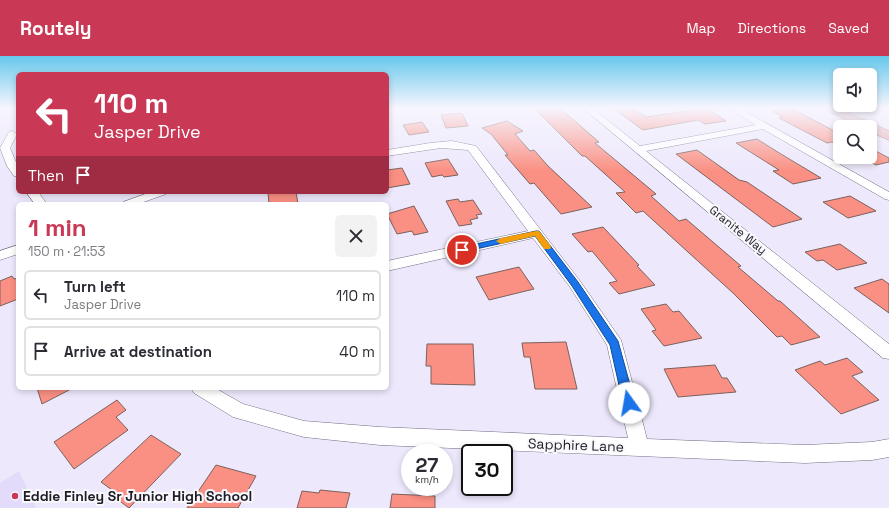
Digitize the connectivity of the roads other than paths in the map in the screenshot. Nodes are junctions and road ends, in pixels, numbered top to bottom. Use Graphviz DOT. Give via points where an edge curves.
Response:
graph roads {
  1 [pos="613,129"];
  2 [pos="749,129"];
  3 [pos="771,129"];
  4 [pos="874,129"];
  5 [pos="15,134"];
  6 [pos="0,136"];
  7 [pos="889,136"];
  8 [pos="638,149"];
  9 [pos="389,153"];
  10 [pos="16,171"];
  11 [pos="156,194"];
  12 [pos="889,197"];
  13 [pos="133,202"];
  14 [pos="536,233"];
  15 [pos="16,250"];
  16 [pos="0,256"];
  17 [pos="389,266"];
  18 [pos="889,353"];
  19 [pos="203,390"];
  20 [pos="640,447"];
  21 [pos="889,448"];
  1 -- 8 [label="street, Granite Way"];
  2 -- 8 [label="street"];
  3 -- 12 [label="street"];
  4 -- 7 [label="main road"];
  5 -- 6 [label="street"];
  5 -- 10 [label="street" via="5,148"];
  8 -- 18 [label="street, Granite Way"];
  9 -- 14 [label="street" via="461,144 472,148"];
  11 -- 13 [label="street"];
  14 -- 17 [label="street"];
  14 -- 20 [label="street" via="575,284 615,344"];
  15 -- 16 [label="street"];
  19 -- 20 [label="street, Sapphire Lane" via="238,411 304,429 380,436"];
  20 -- 21 [label="street, Sapphire Lane" via="805,454"];
}
